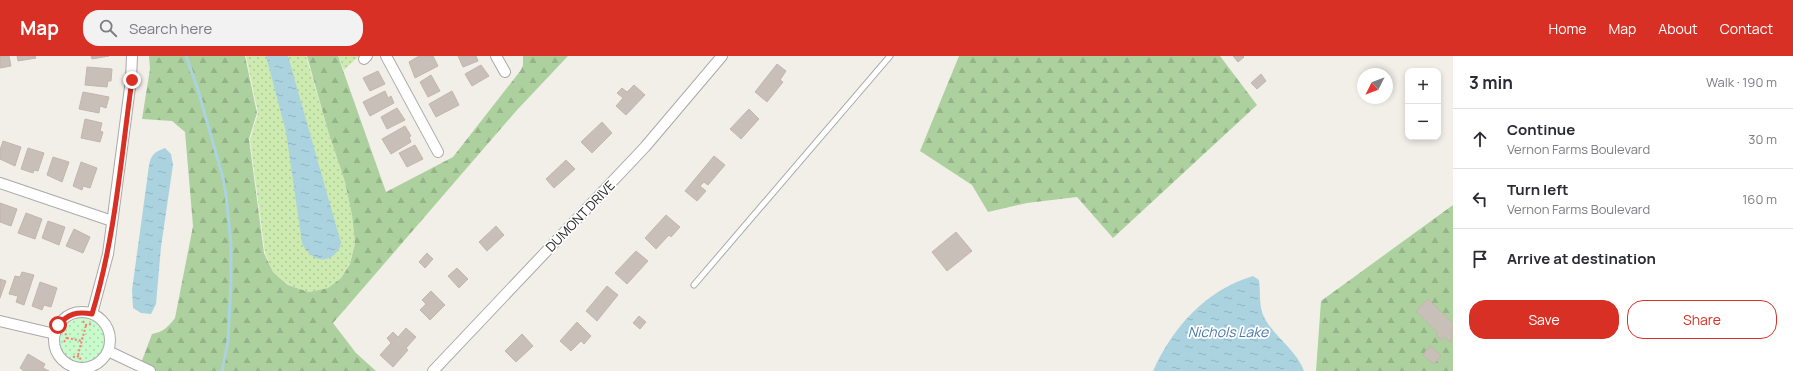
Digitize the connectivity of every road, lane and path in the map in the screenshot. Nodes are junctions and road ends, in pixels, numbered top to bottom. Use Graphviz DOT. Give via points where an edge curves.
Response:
graph roads {
  1 [pos="132,56"];
  2 [pos="386,56"];
  3 [pos="496,56"];
  4 [pos="722,56"];
  5 [pos="890,56"];
  6 [pos="505,72"];
  7 [pos="438,152"];
  8 [pos="0,183"];
  9 [pos="112,221"];
  10 [pos="694,284"];
  11 [pos="92,319"];
  12 [pos="0,321"];
  13 [pos="83,321"];
  14 [pos="86,325"];
  15 [pos="60,333"];
  16 [pos="67,338"];
  17 [pos="82,341"];
  18 [pos="64,342"];
  19 [pos="108,351"];
  20 [pos="78,356"];
  21 [pos="81,360"];
  22 [pos="72,365"];
  23 [pos="150,371"];
  24 [pos="433,371"];
  1 -- 9 [label="street" via="132,80"];
  2 -- 7 [label="street"];
  3 -- 6 [label="street"];
  4 -- 24 [label="street, DUMONT DRIVE" via="645,148"];
  5 -- 10 [label="lane"];
  8 -- 9 [label="street"];
  9 -- 11 [label="street" via="108,254"];
  11 -- 14 [label="path"];
  11 -- 15 [label="street" via="83,312 73,314 58,325"];
  11 -- 19 [label="street" via="100,319 107,327 110,336"];
  12 -- 15 [label="street"];
  13 -- 14 [label="path"];
  14 -- 17 [label="path"];
  15 -- 16 [label="path"];
  15 -- 22 [label="street" via="54,342 58,354 66,363"];
  16 -- 17 [label="path"];
  16 -- 18 [label="path"];
  17 -- 20 [label="path"];
  19 -- 22 [label="street" via="100,362 92,367"];
  19 -- 23 [label="street"];
  20 -- 21 [label="path"];
  20 -- 22 [label="path"];
}
